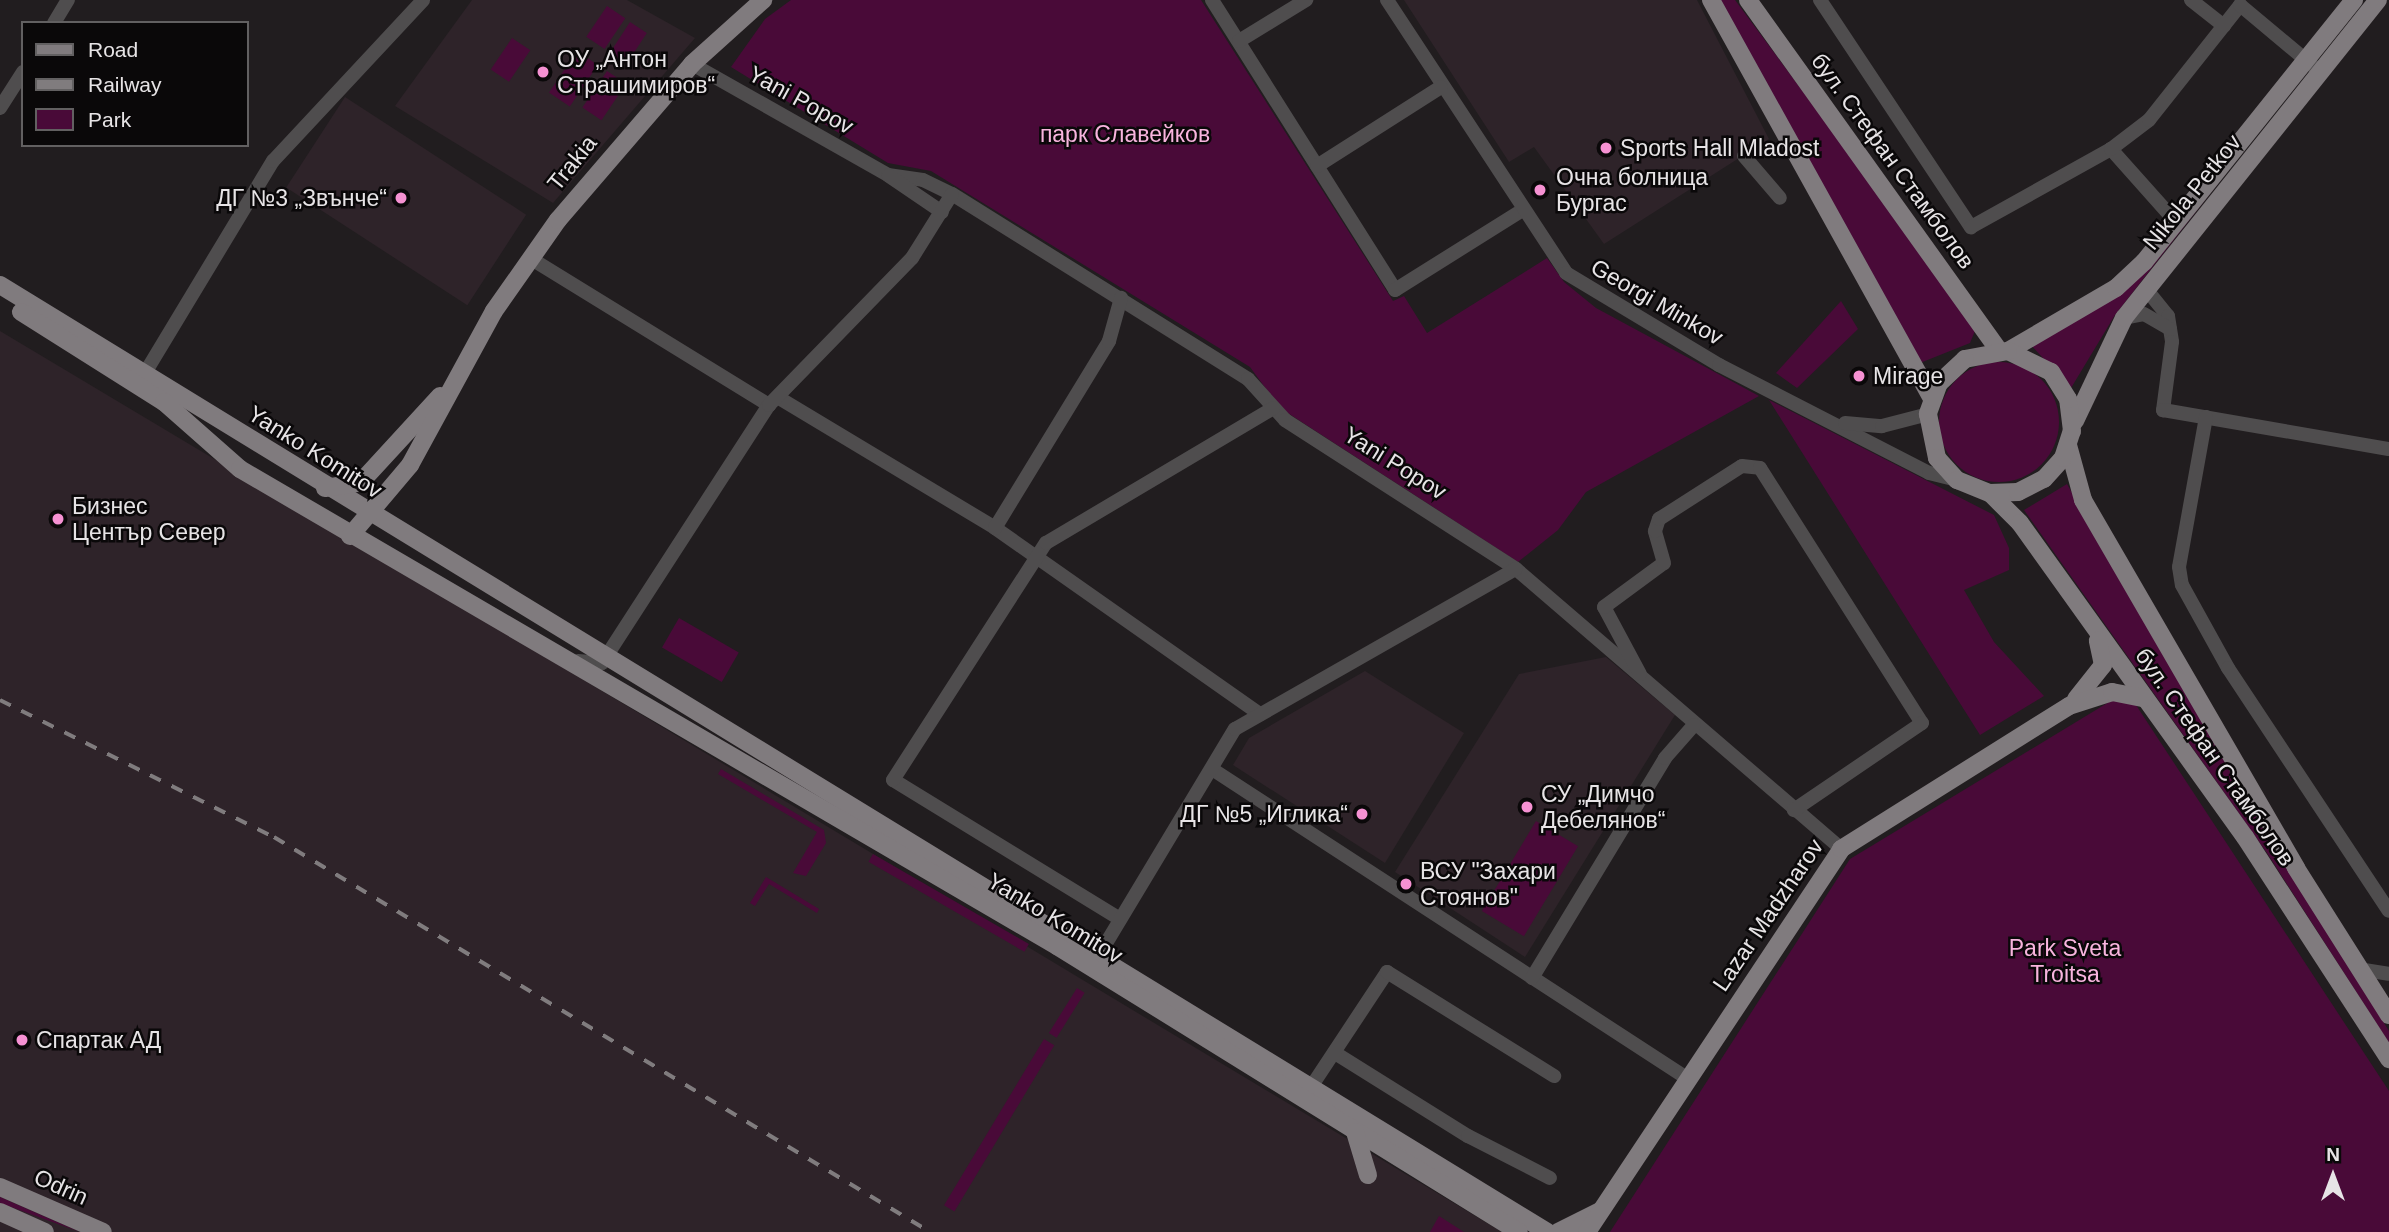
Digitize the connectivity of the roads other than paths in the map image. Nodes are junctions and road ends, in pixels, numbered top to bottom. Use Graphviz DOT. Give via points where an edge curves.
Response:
graph roads {
  1 [pos="68,0"];
  2 [pos="423,0"];
  3 [pos="763,0"];
  4 [pos="1212,0"];
  5 [pos="1306,0"];
  6 [pos="1387,0"];
  7 [pos="1711,0"];
  8 [pos="1748,0"];
  9 [pos="1820,0"];
  10 [pos="2191,0"];
  11 [pos="2354,0"];
  12 [pos="2378,0"];
  13 [pos="2242,3"];
  14 [pos="55,21"];
  15 [pos="2224,26"];
  16 [pos="1239,41"];
  17 [pos="2304,59"];
  18 [pos="692,64"];
  19 [pos="2320,71"];
  20 [pos="21,75"];
  21 [pos="1441,87"];
  22 [pos="0,108"];
  23 [pos="2111,149"];
  24 [pos="1744,156"];
  25 [pos="1317,166"];
  26 [pos="888,175"];
  27 [pos="952,194"];
  28 [pos="1780,198"];
  29 [pos="1521,211"];
  30 [pos="942,212"];
  31 [pos="2176,222"];
  32 [pos="530,258"];
  33 [pos="0,285"];
  34 [pos="2146,289"];
  35 [pos="1121,298"];
  36 [pos="0,299"];
  37 [pos="2124,318"];
  38 [pos="2170,330"];
  39 [pos="2004,350"];
  40 [pos="145,373"];
  41 [pos="452,384"];
  42 [pos="774,402"];
  43 [pos="1930,406"];
  44 [pos="1273,408"];
  45 [pos="2206,417"];
  46 [pos="1830,419"];
  47 [pos="2070,438"];
  48 [pos="2389,449"];
  49 [pos="386,459"];
  50 [pos="1957,480"];
  51 [pos="396,486"];
  52 [pos="325,488"];
  53 [pos="1990,494"];
  54 [pos="365,512"];
  55 [pos="995,528"];
  56 [pos="350,536"];
  57 [pos="406,537"];
  58 [pos="1033,559"];
  59 [pos="1516,569"];
  60 [pos="527,608"];
  61 [pos="2094,627"];
  62 [pos="507,630"];
  63 [pos="606,656"];
  64 [pos="559,658"];
  65 [pos="1642,680"];
  66 [pos="2143,698"];
  67 [pos="2069,706"];
  68 [pos="1260,714"];
  69 [pos="1694,725"];
  70 [pos="1212,769"];
  71 [pos="1794,810"];
  72 [pos="1841,849"];
  73 [pos="2389,911"];
  74 [pos="1120,919"];
  75 [pos="1099,955"];
  76 [pos="2358,969"];
  77 [pos="2389,974"];
  78 [pos="1532,978"];
  79 [pos="2389,1016"];
  80 [pos="1335,1053"];
  81 [pos="2389,1059"];
  82 [pos="1554,1076"];
  83 [pos="1688,1079"];
  84 [pos="1311,1087"];
  85 [pos="1355,1132"];
  86 [pos="1387,1143"];
  87 [pos="1368,1175"];
  88 [pos="1550,1178"];
  89 [pos="0,1186"];
  90 [pos="1600,1211"];
  91 [pos="0,1212"];
  92 [pos="45,1232"];
  93 [pos="103,1232"];
  94 [pos="1519,1232"];
  95 [pos="1547,1232"];
  96 [pos="1559,1232"];
  97 [pos="1587,1232"];
  98 [pos="1600,1232"];
  1 -- 14 [label="street"];
  2 -- 40 [label="street" via="273,160"];
  3 -- 18 [label="main road, Trakia"];
  4 -- 16 [label="street"];
  5 -- 16 [label="street"];
  6 -- 21 [label="street, Georgi Minkov"];
  7 -- 43 [label="main road"];
  8 -- 39 [label="main road, бул. Стефан Стамболов"];
  9 -- 23 [label="street" via="1971,227"];
  10 -- 15 [label="street"];
  11 -- 17 [label="main road, Nikola Petkov"];
  12 -- 19 [label="main road, Nikola Petkov"];
  13 -- 15 [label="street"];
  13 -- 17 [label="street"];
  15 -- 23 [label="street" via="2148,120"];
  16 -- 25 [label="street"];
  17 -- 19 [label="street"];
  17 -- 31 [label="main road, Nikola Petkov"];
  18 -- 26 [label="street, Yani Popov"];
  18 -- 32 [label="main road, Trakia"];
  19 -- 34 [label="main road, Nikola Petkov"];
  20 -- 22 [label="street"];
  21 -- 25 [label="street"];
  21 -- 29 [label="street, Georgi Minkov"];
  23 -- 31 [label="street"];
  24 -- 28 [label="street"];
  25 -- 29 [label="street" via="1395,290"];
  26 -- 27 [label="street, Yani Popov" via="923,180"];
  26 -- 30 [label="street, Yani Popov"];
  27 -- 30 [label="street"];
  27 -- 35 [label="street, Yani Popov"];
  29 -- 46 [label="street, Georgi Minkov" via="1566,274 1588,291"];
  30 -- 42 [label="street" via="912,258"];
  31 -- 39 [label="main road, Nikola Petkov" via="2116,288"];
  32 -- 41 [label="main road, Trakia"];
  32 -- 42 [label="street"];
  33 -- 40 [label="main road, Yanko Komitov"];
  34 -- 37 [label="main road, Nikola Petkov"];
  34 -- 38 [label="street" via="2163,306"];
  35 -- 44 [label="street, Yani Popov" via="1248,379"];
  35 -- 55 [label="street" via="1109,341"];
  36 -- 56 [label="main road, Yanko Komitov" via="164,402 240,470"];
  37 -- 38 [label="street" via="2144,314"];
  37 -- 47 [label="main road, Nikola Petkov" via="2083,393"];
  38 -- 45 [label="street" via="2163,410"];
  39 -- 43 [label="main road" via="1951,369"];
  39 -- 47 [label="main road" via="2052,372 2068,399"];
  40 -- 52 [label="main road, Yanko Komitov"];
  41 -- 49 [label="main road, Trakia"];
  41 -- 51 [label="main road, Trakia"];
  42 -- 55 [label="street"];
  42 -- 63 [label="street"];
  43 -- 46 [label="street, Georgi Minkov" via="1882,426"];
  43 -- 50 [label="main road" via="1937,458"];
  44 -- 58 [label="street" via="1192,461 1073,524"];
  44 -- 59 [label="street, Yani Popov"];
  45 -- 48 [label="street"];
  45 -- 73 [label="street" via="2179,567 2182,585 2250,703"];
  46 -- 50 [label="street, Georgi Minkov" via="1929,473"];
  47 -- 53 [label="main road" via="2038,483"];
  47 -- 76 [label="main road, бул. Стефан Стамболов" via="2083,500"];
  49 -- 52 [label="main road" via="361,482"];
  49 -- 54 [label="main road"];
  50 -- 53 [label="main road"];
  51 -- 54 [label="main road, Trakia"];
  51 -- 57 [label="main road" via="393,505"];
  52 -- 54 [label="main road, Yanko Komitov"];
  53 -- 61 [label="main road, бул. Стефан Стамболов" via="2020,523"];
  54 -- 56 [label="main road"];
  54 -- 57 [label="main road, Yanko Komitov"];
  55 -- 58 [label="street"];
  56 -- 62 [label="main road, Yanko Komitov"];
  57 -- 60 [label="main road, Yanko Komitov"];
  58 -- 68 [label="street"];
  58 -- 74 [label="street" via="893,780"];
  59 -- 65 [label="street, Yani Popov"];
  59 -- 68 [label="street"];
  60 -- 62 [label="main road" via="512,611"];
  60 -- 63 [label="main road, Yanko Komitov"];
  61 -- 66 [label="main road, бул. Стефан Стамболов"];
  61 -- 67 [label="main road, Lazar Madzharov" via="2104,665"];
  62 -- 64 [label="main road, Yanko Komitov"];
  63 -- 64 [label="street, Yanko Komitov" via="597,666"];
  63 -- 75 [label="main road, Yanko Komitov"];
  64 -- 85 [label="main road, Yanko Komitov" via="1057,946"];
  65 -- 69 [label="street, Yani Popov"];
  65 -- 71 [label="street" via="1604,607 1664,563 1655,531 1659,519 1742,466 1760,468 1922,723"];
  66 -- 67 [label="main road, Lazar Madzharov" via="2112,692"];
  66 -- 81 [label="main road, бул. Стефан Стамболов" via="2245,837"];
  67 -- 72 [label="main road, Lazar Madzharov"];
  68 -- 70 [label="street" via="1235,729"];
  69 -- 71 [label="street, Yani Popov"];
  69 -- 78 [label="street" via="1665,758"];
  70 -- 74 [label="street"];
  70 -- 78 [label="street"];
  71 -- 72 [label="street, Yani Popov"];
  72 -- 83 [label="main road, Lazar Madzharov"];
  74 -- 75 [label="street"];
  75 -- 84 [label="main road, Yanko Komitov"];
  76 -- 77 [label="street"];
  76 -- 79 [label="main road, бул. Стефан Стамболов"];
  78 -- 83 [label="street"];
  80 -- 82 [label="street" via="1387,972"];
  80 -- 84 [label="street"];
  80 -- 88 [label="street" via="1468,1136"];
  83 -- 90 [label="main road, Lazar Madzharov"];
  84 -- 86 [label="main road, Yanko Komitov"];
  85 -- 86 [label="main road, Yanko Komitov"];
  85 -- 87 [label="main road"];
  86 -- 94 [label="main road, Yanko Komitov"];
  86 -- 95 [label="main road, Yanko Komitov"];
  89 -- 93 [label="main road, Odrin"];
  90 -- 96 [label="main road"];
  90 -- 97 [label="main road, Lazar Madzharov"];
  90 -- 98 [label="main road"];
  91 -- 92 [label="main road, Odrin"];
}
